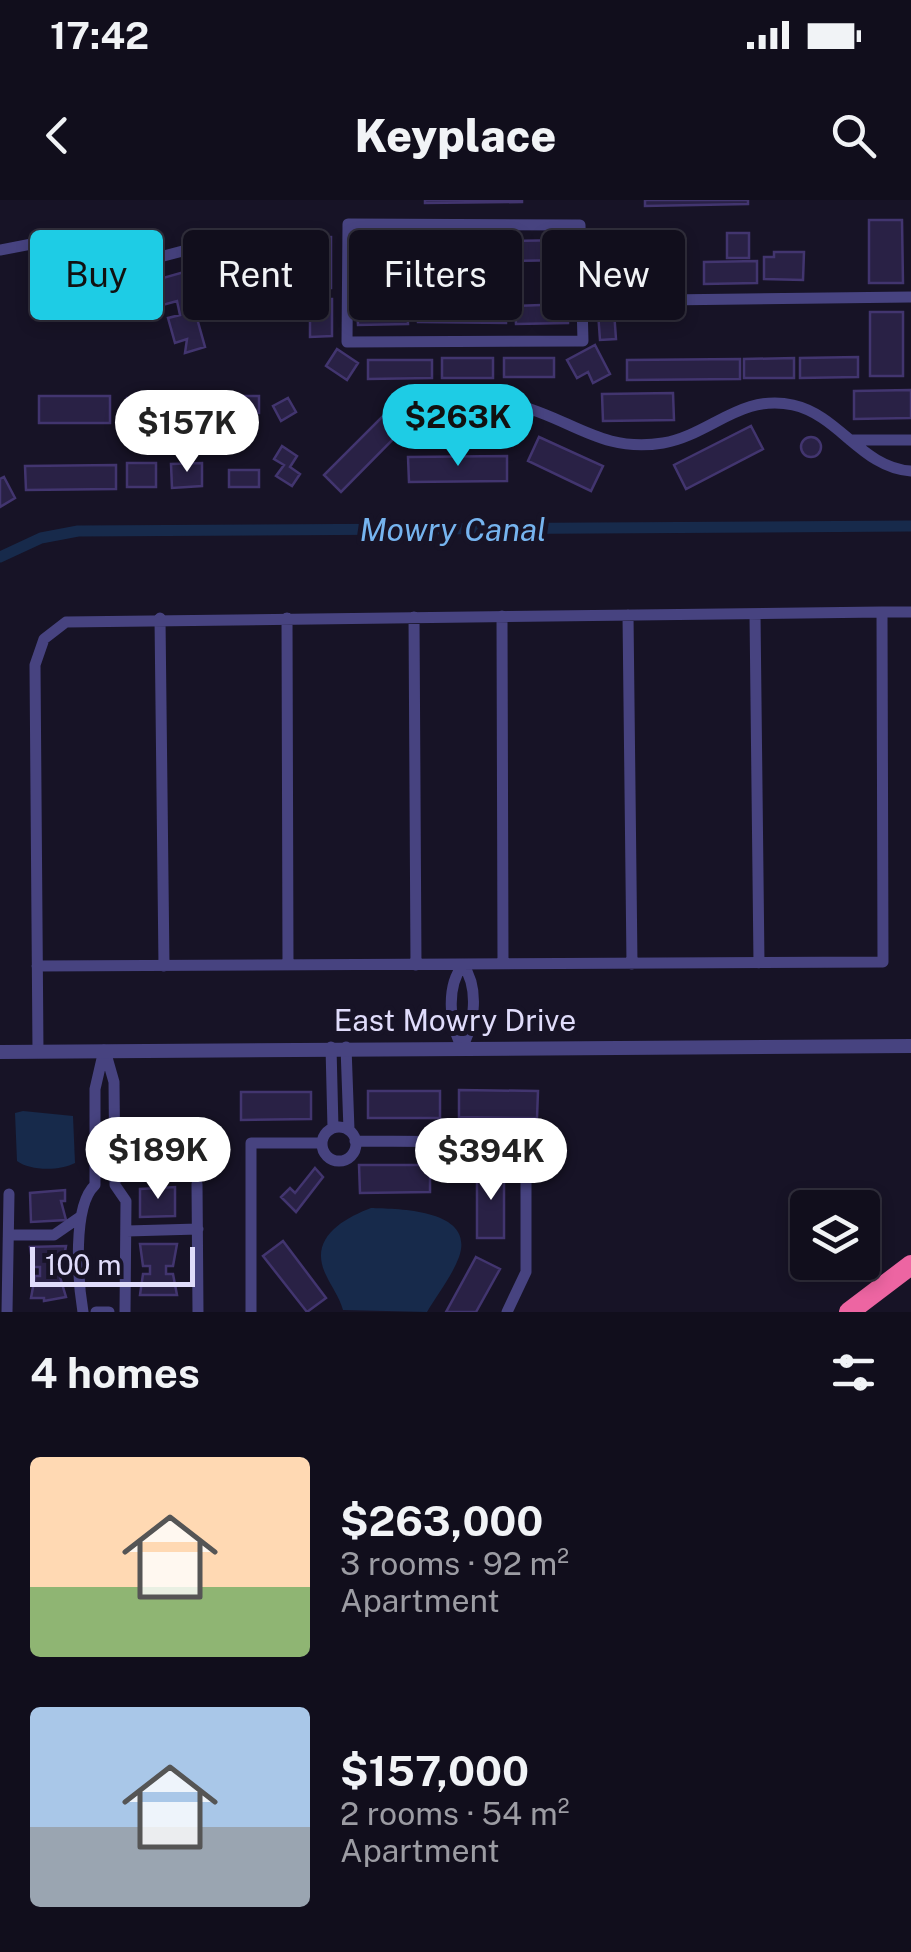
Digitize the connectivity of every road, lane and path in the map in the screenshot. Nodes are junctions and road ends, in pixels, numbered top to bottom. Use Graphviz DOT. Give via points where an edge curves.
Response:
graph roads {
  1 [pos="0,250"];
  2 [pos="183,251"];
  3 [pos="911,298"];
  4 [pos="685,300"];
  5 [pos="585,301"];
  6 [pos="510,404"];
  7 [pos="850,440"];
  8 [pos="911,440"];
  9 [pos="910,470"];
  10 [pos="882,612"];
  11 [pos="911,612"];
  12 [pos="755,614"];
  13 [pos="628,615"];
  14 [pos="414,616"];
  15 [pos="502,616"];
  16 [pos="160,618"];
  17 [pos="287,618"];
  18 [pos="759,963"];
  19 [pos="463,964"];
  20 [pos="504,964"];
  21 [pos="632,964"];
  22 [pos="288,965"];
  23 [pos="416,965"];
  24 [pos="37,966"];
  25 [pos="164,966"];
  26 [pos="472,1005"];
  27 [pos="453,1006"];
  28 [pos="911,1046"];
  29 [pos="462,1047"];
  30 [pos="339,1048"];
  31 [pos="104,1050"];
  32 [pos="0,1052"];
  33 [pos="38,1052"];
  34 [pos="333,1128"];
  35 [pos="352,1136"];
  36 [pos="322,1143"];
  37 [pos="197,1184"];
  38 [pos="95,1185"];
  39 [pos="115,1185"];
  40 [pos="10,1194"];
  41 [pos="80,1217"];
  42 [pos="198,1229"];
  43 [pos="128,1231"];
  44 [pos="10,1235"];
  45 [pos="911,1265"];
  46 [pos="7,1312"];
  47 [pos="83,1312"];
  48 [pos="96,1312"];
  49 [pos="109,1312"];
  50 [pos="125,1312"];
  51 [pos="198,1312"];
  52 [pos="250,1312"];
  53 [pos="506,1312"];
  54 [pos="849,1312"];
  1 -- 2 [label="street" via="78,234 156,258"];
  3 -- 4 [label="street"];
  5 -- 5 [label="street" via="583,341 348,342 348,224 580,225"];
  6 -- 6 [label="street" via="427,404 427,437 510,436"];
  6 -- 7 [label="street" via="603,442 654,444 751,404 782,403 804,408"];
  7 -- 8 [label="street"];
  7 -- 9 [label="street" via="886,468"];
  10 -- 11 [label="street"];
  10 -- 12 [label="street"];
  10 -- 18 [label="street" via="883,962"];
  12 -- 13 [label="street"];
  12 -- 18 [label="street"];
  13 -- 15 [label="street"];
  13 -- 21 [label="street"];
  14 -- 15 [label="street"];
  14 -- 17 [label="street"];
  14 -- 23 [label="street"];
  15 -- 20 [label="street"];
  16 -- 17 [label="street"];
  16 -- 24 [label="street" via="66,622 38,652"];
  16 -- 25 [label="street"];
  17 -- 22 [label="street"];
  18 -- 21 [label="street"];
  19 -- 20 [label="street"];
  19 -- 23 [label="street"];
  19 -- 26 [label="street" via="472,978"];
  19 -- 27 [label="street" via="454,977"];
  20 -- 21 [label="street"];
  22 -- 23 [label="street"];
  22 -- 25 [label="street"];
  24 -- 25 [label="street"];
  24 -- 33 [label="street"];
  26 -- 27 [label="street"];
  26 -- 29 [label="street" via="472,1030"];
  27 -- 29 [label="street" via="452,1030"];
  28 -- 29 [label="street, East Mowry Drive"];
  29 -- 30 [label="street, East Mowry Drive"];
  30 -- 31 [label="street, East Mowry Drive"];
  30 -- 34 [label="street"];
  30 -- 35 [label="street"];
  31 -- 33 [label="street, East Mowry Drive"];
  31 -- 38 [label="street" via="95,1089"];
  31 -- 39 [label="street" via="114,1082"];
  32 -- 33 [label="street, East Mowry Drive"];
  34 -- 35 [label="street"];
  34 -- 36 [label="street"];
  35 -- 36 [label="street" via="354,1152 340,1160 325,1154"];
  35 -- 53 [label="street" via="522,1147 526,1272"];
  36 -- 52 [label="street" via="251,1143"];
  37 -- 42 [label="street"];
  38 -- 39 [label="street"];
  38 -- 41 [label="street"];
  39 -- 43 [label="street" via="126,1201"];
  40 -- 44 [label="street"];
  41 -- 44 [label="street" via="54,1235"];
  41 -- 47 [label="street"];
  42 -- 43 [label="street"];
  42 -- 51 [label="street"];
  43 -- 50 [label="street"];
  44 -- 46 [label="street"];
  45 -- 54 [label="highway"];
  48 -- 49 [label="street"];
}
